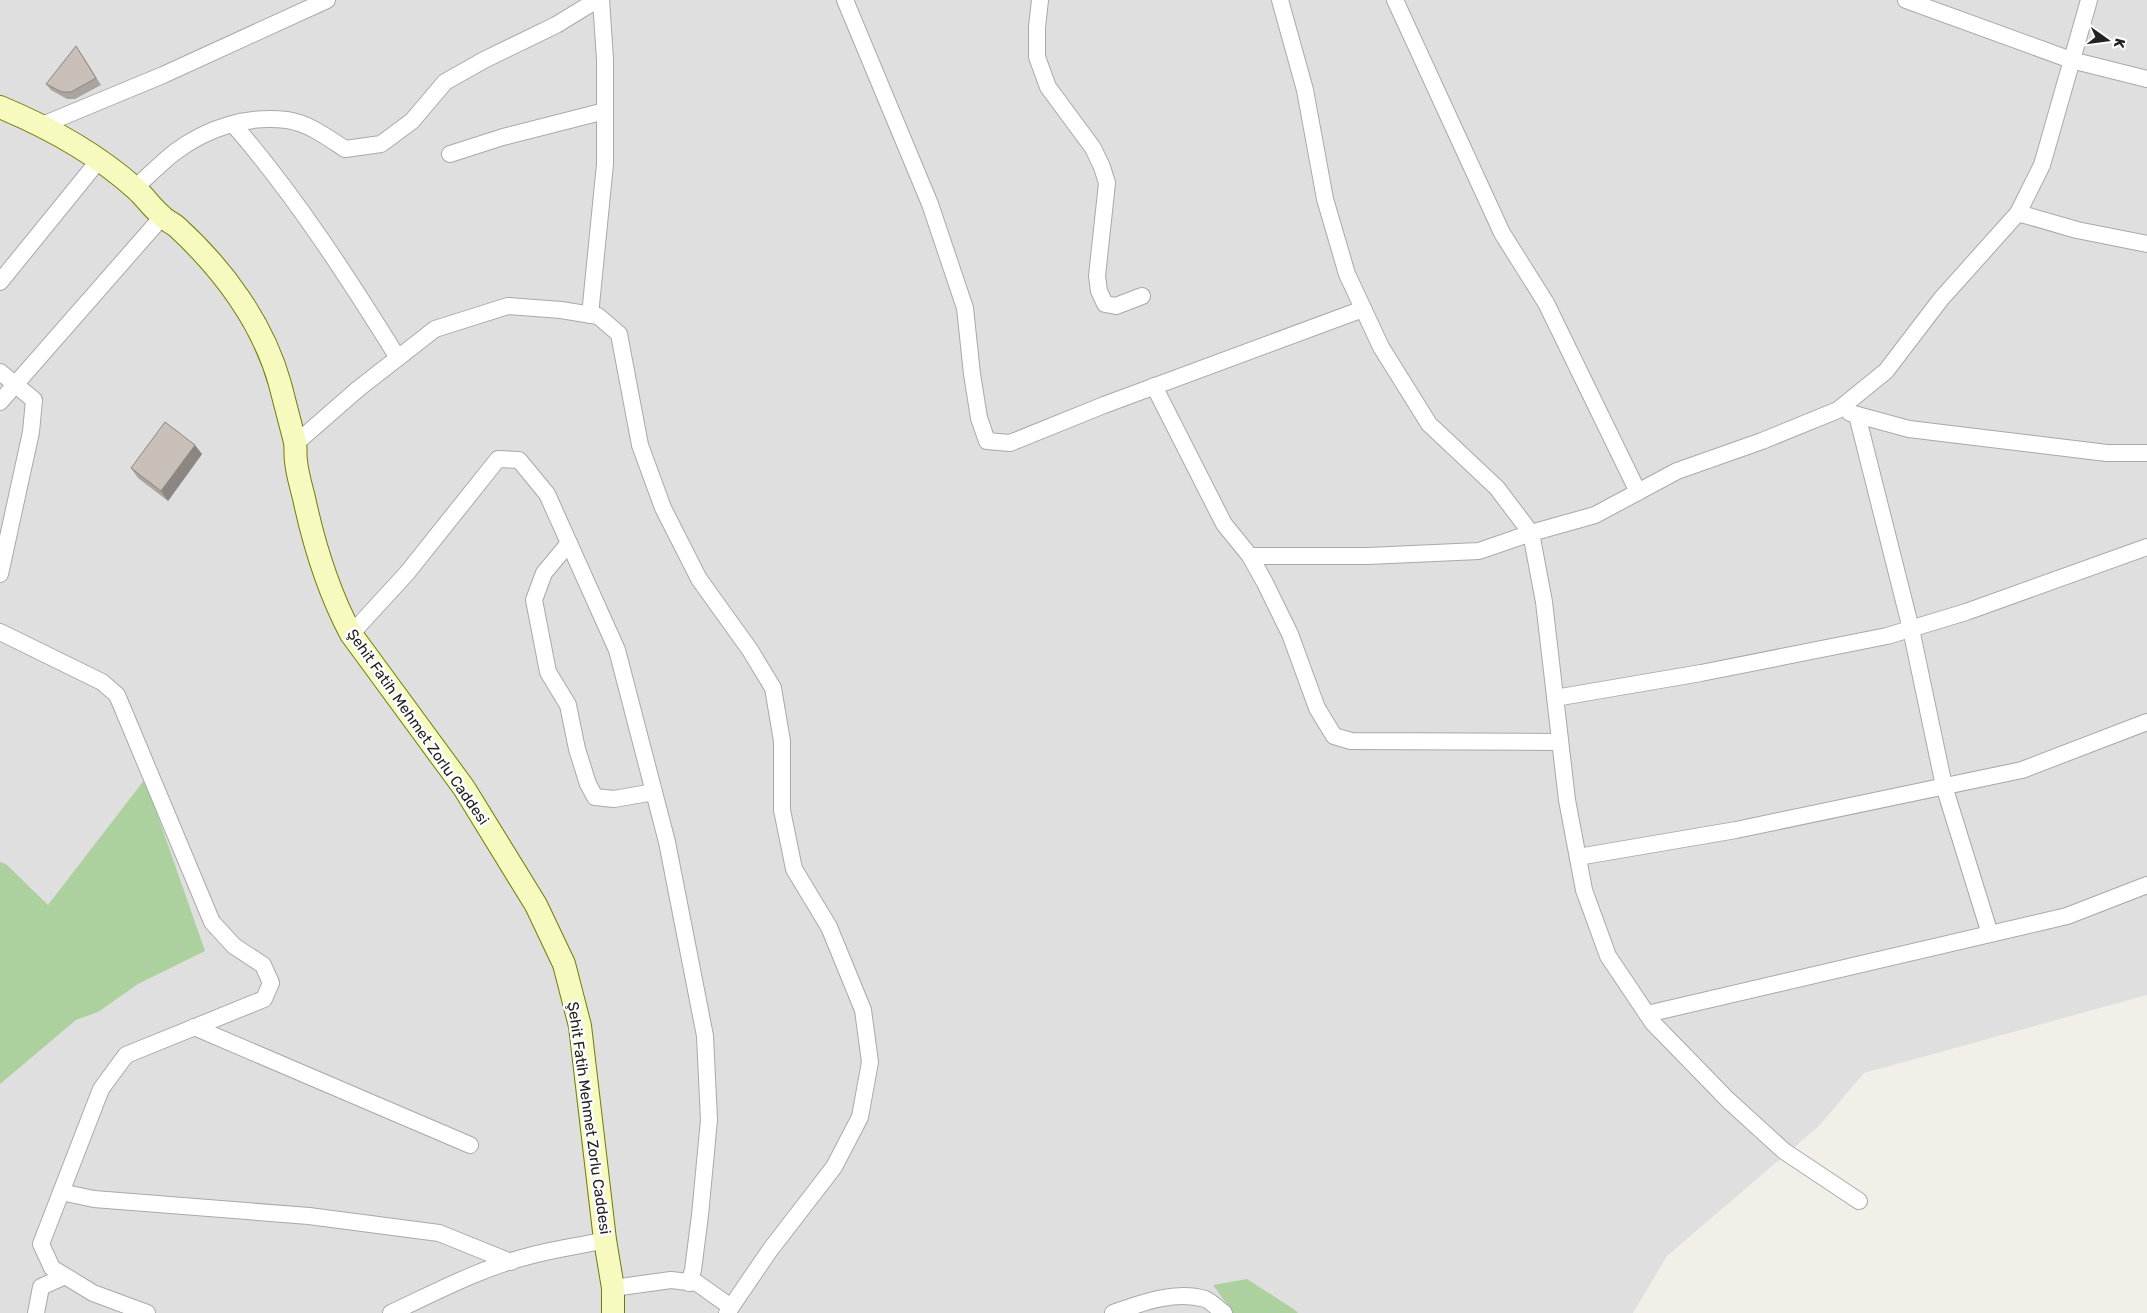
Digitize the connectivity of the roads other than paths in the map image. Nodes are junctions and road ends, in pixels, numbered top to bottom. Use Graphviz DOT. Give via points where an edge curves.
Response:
graph roads {
  1 [pos="327,0"];
  2 [pos="597,0"];
  3 [pos="601,0"];
  4 [pos="845,0"];
  5 [pos="1040,0"];
  6 [pos="1280,0"];
  7 [pos="1395,0"];
  8 [pos="1906,0"];
  9 [pos="2089,0"];
  10 [pos="2071,60"];
  11 [pos="2147,79"];
  12 [pos="0,107"];
  13 [pos="604,111"];
  14 [pos="232,124"];
  15 [pos="40,126"];
  16 [pos="450,154"];
  17 [pos="99,160"];
  18 [pos="135,188"];
  19 [pos="2018,213"];
  20 [pos="162,217"];
  21 [pos="2147,244"];
  22 [pos="0,282"];
  23 [pos="1142,296"];
  24 [pos="1363,308"];
  25 [pos="590,315"];
  26 [pos="398,358"];
  27 [pos="0,372"];
  28 [pos="18,384"];
  29 [pos="1154,386"];
  30 [pos="0,402"];
  31 [pos="1838,410"];
  32 [pos="1858,415"];
  33 [pos="295,444"];
  34 [pos="2147,453"];
  35 [pos="1638,492"];
  36 [pos="1531,533"];
  37 [pos="569,543"];
  38 [pos="2147,547"];
  39 [pos="1250,556"];
  40 [pos="0,574"];
  41 [pos="1911,628"];
  42 [pos="0,632"];
  43 [pos="350,634"];
  44 [pos="1555,698"];
  45 [pos="2147,722"];
  46 [pos="1560,742"];
  47 [pos="1944,786"];
  48 [pos="654,792"];
  49 [pos="1578,857"];
  50 [pos="2147,885"];
  51 [pos="1990,934"];
  52 [pos="1647,1014"];
  53 [pos="194,1028"];
  54 [pos="470,1145"];
  55 [pos="61,1192"];
  56 [pos="1860,1201"];
  57 [pos="605,1240"];
  58 [pos="511,1262"];
  59 [pos="65,1276"];
  60 [pos="689,1282"];
  61 [pos="612,1288"];
  62 [pos="1176,1296"];
  63 [pos="729,1310"];
  64 [pos="36,1313"];
  65 [pos="147,1313"];
  66 [pos="391,1313"];
  67 [pos="613,1313"];
  68 [pos="1113,1313"];
  69 [pos="1162,1313"];
  70 [pos="1224,1313"];
  1 -- 15 [label="street" via="163,75"];
  2 -- 14 [label="street" via="556,25 445,82 412,121 381,144 345,149 318,131 288,120 249,120"];
  3 -- 13 [label="street"];
  4 -- 29 [label="street" via="930,204 966,308 973,383 987,441 1010,443"];
  5 -- 23 [label="street" via="1037,57 1048,87 1093,148 1106,183 1096,276 1099,291 1105,304 1116,306"];
  6 -- 24 [label="street" via="1305,90 1325,199 1346,274"];
  7 -- 35 [label="street" via="1502,233 1546,303"];
  8 -- 10 [label="street"];
  9 -- 10 [label="street"];
  10 -- 11 [label="street"];
  10 -- 19 [label="street" via="2042,165"];
  12 -- 15 [label="main road, Şehit Fatih Mehmet Zorlu Caddesi"];
  13 -- 16 [label="street" via="503,136"];
  13 -- 25 [label="street" via="604,164"];
  14 -- 18 [label="street" via="215,129 175,152"];
  14 -- 26 [label="street" via="252,146 348,278"];
  15 -- 17 [label="main road, Şehit Fatih Mehmet Zorlu Caddesi"];
  17 -- 18 [label="main road, Şehit Fatih Mehmet Zorlu Caddesi"];
  17 -- 22 [label="street"];
  18 -- 20 [label="main road, Şehit Fatih Mehmet Zorlu Caddesi"];
  19 -- 21 [label="street" via="2077,230"];
  19 -- 31 [label="street" via="1941,299 1886,371"];
  20 -- 28 [label="street"];
  20 -- 33 [label="main road, Şehit Fatih Mehmet Zorlu Caddesi" via="176,226 204,254 240,299 270,356"];
  24 -- 29 [label="street"];
  24 -- 36 [label="street" via="1381,347 1429,424 1497,488"];
  25 -- 26 [label="street" via="508,306 435,329"];
  25 -- 63 [label="street" via="598,316 618,334 640,445 663,508 699,579 773,688 782,741 782,810 794,869 829,927 863,1010 870,1062 860,1118 834,1167"];
  26 -- 33 [label="street"];
  27 -- 28 [label="street"];
  28 -- 30 [label="street"];
  28 -- 40 [label="street" via="34,400 34,408"];
  29 -- 39 [label="street" via="1224,524"];
  31 -- 32 [label="street"];
  31 -- 35 [label="street" via="1677,471"];
  32 -- 34 [label="street" via="1909,429 2107,453"];
  32 -- 41 [label="street"];
  33 -- 43 [label="main road, Şehit Fatih Mehmet Zorlu Caddesi" via="296,461 319,558"];
  35 -- 36 [label="street" via="1595,515"];
  36 -- 39 [label="street" via="1480,551 1368,556"];
  36 -- 44 [label="street" via="1544,602"];
  37 -- 43 [label="street" via="547,494 519,460 498,459 407,573"];
  37 -- 48 [label="street" via="617,650"];
  37 -- 48 [label="street" via="544,573 534,600 548,672 568,705 577,749 595,797 614,799"];
  38 -- 41 [label="street" via="1966,612"];
  39 -- 46 [label="street" via="1290,634 1317,708 1334,736 1351,740"];
  41 -- 44 [label="street" via="1887,636 1711,671"];
  41 -- 47 [label="street"];
  42 -- 53 [label="street" via="102,682 117,695 212,922 234,946 263,966 271,983 264,999"];
  43 -- 57 [label="main road, Şehit Fatih Mehmet Zorlu Caddesi" via="464,788 536,905 564,964 580,1026"];
  44 -- 46 [label="street"];
  45 -- 47 [label="street" via="2022,770"];
  46 -- 49 [label="street"];
  47 -- 49 [label="street" via="1736,830"];
  47 -- 51 [label="street"];
  48 -- 60 [label="street" via="705,1036 709,1120 700,1215"];
  49 -- 52 [label="street" via="1584,890 1608,956"];
  50 -- 51 [label="street" via="2067,916"];
  51 -- 52 [label="street"];
  52 -- 56 [label="street" via="1728,1100 1784,1151"];
  53 -- 54 [label="street"];
  53 -- 55 [label="street" via="126,1055 102,1089"];
  55 -- 58 [label="street" via="94,1199 310,1216 439,1233"];
  55 -- 59 [label="street" via="41,1244 52,1268"];
  57 -- 58 [label="street"];
  57 -- 61 [label="main road, Şehit Fatih Mehmet Zorlu Caddesi"];
  58 -- 66 [label="street" via="474,1275"];
  59 -- 64 [label="street" via="41,1287"];
  59 -- 65 [label="street" via="93,1293"];
  60 -- 61 [label="street" via="671,1280"];
  60 -- 63 [label="street" via="698,1284"];
  61 -- 67 [label="main road, Şehit Fatih Mehmet Zorlu Caddesi"];
  62 -- 68 [label="street"];
  62 -- 69 [label="street"];
  62 -- 70 [label="street" via="1206,1299"];
}
